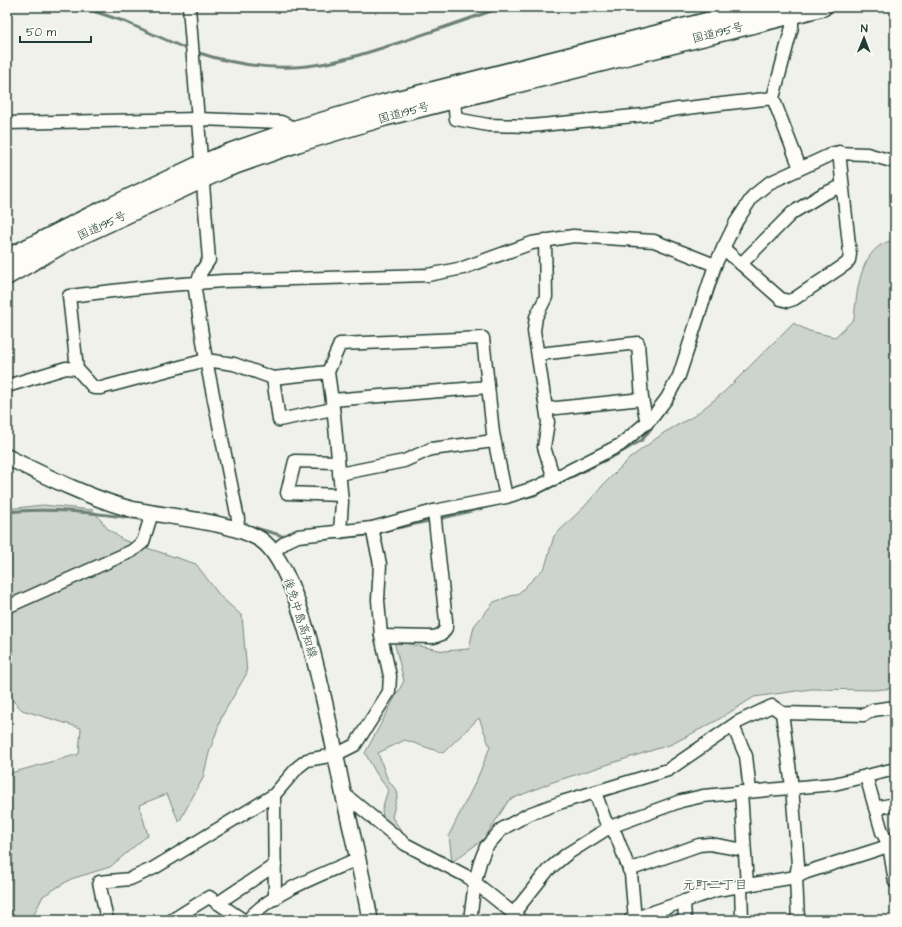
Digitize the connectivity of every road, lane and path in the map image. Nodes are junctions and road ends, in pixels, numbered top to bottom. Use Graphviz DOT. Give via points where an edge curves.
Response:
graph roads {
  1 [pos="189,7"];
  2 [pos="764,7"];
  3 [pos="823,7"];
  4 [pos="789,11"];
  5 [pos="453,92"];
  6 [pos="772,98"];
  7 [pos="198,119"];
  8 [pos="7,123"];
  9 [pos="296,129"];
  10 [pos="839,152"];
  11 [pos="895,162"];
  12 [pos="800,168"];
  13 [pos="202,172"];
  14 [pos="842,186"];
  15 [pos="545,240"];
  16 [pos="723,248"];
  17 [pos="7,258"];
  18 [pos="741,264"];
  19 [pos="715,265"];
  20 [pos="7,276"];
  21 [pos="196,284"];
  22 [pos="539,354"];
  23 [pos="206,360"];
  24 [pos="77,369"];
  25 [pos="328,372"];
  26 [pos="273,378"];
  27 [pos="7,386"];
  28 [pos="488,387"];
  29 [pos="642,399"];
  30 [pos="333,405"];
  31 [pos="547,409"];
  32 [pos="647,423"];
  33 [pos="494,441"];
  34 [pos="7,457"];
  35 [pos="337,462"];
  36 [pos="339,474"];
  37 [pos="554,479"];
  38 [pos="341,495"];
  39 [pos="506,497"];
  40 [pos="152,513"];
  41 [pos="434,514"];
  42 [pos="372,528"];
  43 [pos="237,530"];
  44 [pos="340,532"];
  45 [pos="273,552"];
  46 [pos="7,607"];
  47 [pos="381,636"];
  48 [pos="895,707"];
  49 [pos="782,713"];
  50 [pos="734,726"];
  51 [pos="335,755"];
  52 [pos="895,769"];
  53 [pos="866,776"];
  54 [pos="792,787"];
  55 [pos="745,791"];
  56 [pos="595,792"];
  57 [pos="343,793"];
  58 [pos="274,795"];
  59 [pos="895,804"];
  60 [pos="875,808"];
  61 [pos="610,827"];
  62 [pos="892,843"];
  63 [pos="744,850"];
  64 [pos="357,859"];
  65 [pos="275,866"];
  66 [pos="630,870"];
  67 [pos="796,877"];
  68 [pos="475,882"];
  69 [pos="895,882"];
  70 [pos="744,885"];
  71 [pos="275,899"];
  72 [pos="684,902"];
  73 [pos="218,903"];
  74 [pos="516,918"];
  75 [pos="634,919"];
  76 [pos="107,920"];
  77 [pos="172,920"];
  78 [pos="243,920"];
  79 [pos="248,920"];
  80 [pos="370,920"];
  81 [pos="470,920"];
  82 [pos="685,920"];
  83 [pos="742,920"];
  84 [pos="798,920"];
  1 -- 7 [label="street"];
  2 -- 5 [label="highway, 国道195号"];
  3 -- 4 [label="highway, 国道195号"];
  4 -- 5 [label="highway, 国道195号"];
  4 -- 6 [label="street" via="792,27"];
  5 -- 6 [label="street" via="456,119 488,125 531,126 644,116 678,109"];
  5 -- 9 [label="highway, 国道195号" via="384,103"];
  5 -- 13 [label="highway, 国道195号" via="385,117 227,168"];
  6 -- 12 [label="street"];
  7 -- 8 [label="street"];
  7 -- 9 [label="street" via="281,122"];
  7 -- 13 [label="street"];
  9 -- 13 [label="highway, 国道195号" via="225,154"];
  10 -- 11 [label="street" via="867,154"];
  10 -- 12 [label="street"];
  10 -- 14 [label="street"];
  12 -- 16 [label="street" via="769,182 753,196"];
  13 -- 17 [label="highway, 国道195号" via="90,216"];
  13 -- 20 [label="highway, 国道195号"];
  13 -- 21 [label="street" via="208,260"];
  14 -- 18 [label="street" via="822,194 792,212"];
  14 -- 18 [label="street" via="850,254 846,264 788,301 781,299"];
  15 -- 19 [label="street" via="573,236 645,239"];
  15 -- 21 [label="street" via="463,268 428,275"];
  15 -- 22 [label="street" via="546,297 534,326"];
  16 -- 18 [label="street"];
  16 -- 19 [label="street"];
  19 -- 32 [label="street" via="679,376 667,398"];
  21 -- 23 [label="street"];
  21 -- 24 [label="street" via="70,296"];
  22 -- 29 [label="street" via="638,343"];
  22 -- 31 [label="street"];
  23 -- 24 [label="street" via="101,388 94,388"];
  23 -- 26 [label="street" via="234,364"];
  23 -- 43 [label="street" via="238,519"];
  24 -- 27 [label="street" via="66,368"];
  25 -- 26 [label="street"];
  25 -- 28 [label="street" via="340,344 482,338"];
  25 -- 30 [label="street"];
  26 -- 30 [label="street" via="279,420"];
  28 -- 30 [label="street"];
  28 -- 33 [label="street"];
  29 -- 31 [label="street"];
  29 -- 32 [label="street"];
  30 -- 35 [label="street"];
  31 -- 37 [label="street" via="548,426 544,448"];
  32 -- 37 [label="street" via="620,445"];
  33 -- 36 [label="street" via="431,449 404,461"];
  33 -- 39 [label="street"];
  34 -- 40 [label="main road, 後免中島高知線" via="82,491 128,508"];
  35 -- 36 [label="street"];
  35 -- 38 [label="street" via="295,461 287,493"];
  36 -- 38 [label="street"];
  37 -- 39 [label="street"];
  38 -- 44 [label="street"];
  39 -- 41 [label="street"];
  40 -- 43 [label="main road, 後免中島高知線"];
  40 -- 46 [label="street" via="143,542 132,550"];
  41 -- 42 [label="street"];
  41 -- 47 [label="street" via="446,628 442,634 434,637"];
  42 -- 44 [label="street"];
  42 -- 47 [label="street" via="380,564 378,600"];
  43 -- 45 [label="main road, 後免中島高知線" via="259,538"];
  44 -- 45 [label="street" via="293,537"];
  45 -- 51 [label="main road, 後免中島高知線" via="291,585 306,632 322,691"];
  47 -- 51 [label="street" via="390,676 389,692 355,745"];
  48 -- 49 [label="street" via="873,710 864,715"];
  49 -- 50 [label="street" via="772,706"];
  49 -- 54 [label="street"];
  50 -- 55 [label="street" via="746,756"];
  50 -- 56 [label="street" via="668,770"];
  51 -- 57 [label="main road, 後免中島高知線"];
  51 -- 58 [label="street" via="307,760"];
  52 -- 53 [label="street"];
  53 -- 54 [label="street" via="834,784"];
  53 -- 60 [label="street"];
  54 -- 55 [label="street"];
  54 -- 67 [label="street" via="798,865"];
  55 -- 61 [label="street" via="681,801"];
  55 -- 63 [label="street"];
  56 -- 61 [label="street" via="604,820"];
  56 -- 68 [label="street" via="529,814 502,829 486,847"];
  57 -- 64 [label="main road, 後免中島高知線"];
  57 -- 68 [label="street" via="405,844"];
  58 -- 65 [label="street"];
  58 -- 76 [label="street" via="142,875 130,879 99,882"];
  59 -- 60 [label="street"];
  60 -- 62 [label="street" via="882,832"];
  61 -- 66 [label="street" via="616,835"];
  61 -- 74 [label="street" via="567,854 548,870"];
  62 -- 67 [label="street"];
  62 -- 69 [label="street"];
  63 -- 66 [label="street" via="710,844"];
  63 -- 70 [label="street"];
  64 -- 71 [label="street" via="297,886"];
  64 -- 80 [label="main road, 後免中島高知線"];
  65 -- 71 [label="street"];
  65 -- 73 [label="street"];
  66 -- 75 [label="street"];
  67 -- 70 [label="street"];
  67 -- 84 [label="street"];
  68 -- 74 [label="street"];
  68 -- 81 [label="street"];
  70 -- 72 [label="street" via="717,890"];
  70 -- 83 [label="street"];
  71 -- 79 [label="street"];
  72 -- 75 [label="street"];
  72 -- 82 [label="street"];
  73 -- 77 [label="street" via="209,897"];
  73 -- 78 [label="street"];
}
